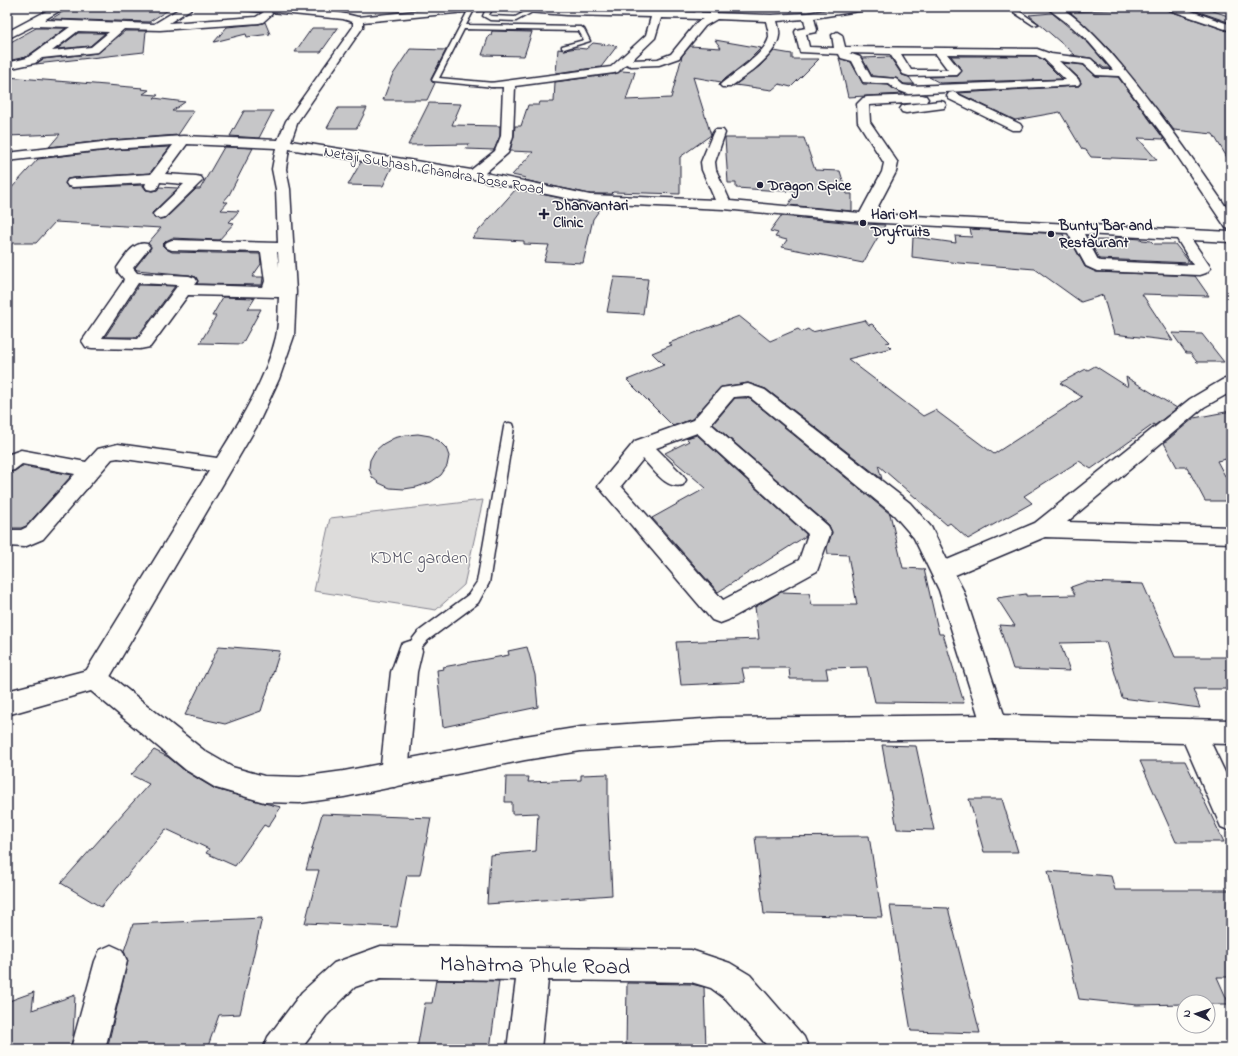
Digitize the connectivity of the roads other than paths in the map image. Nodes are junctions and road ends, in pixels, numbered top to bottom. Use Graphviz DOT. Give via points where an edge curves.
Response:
graph roads {
  1 [pos="61,7"];
  2 [pos="189,7"];
  3 [pos="245,7"];
  4 [pos="472,7"];
  5 [pos="486,7"];
  6 [pos="490,7"];
  7 [pos="498,7"];
  8 [pos="766,7"];
  9 [pos="865,7"];
  10 [pos="1009,7"];
  11 [pos="1051,7"];
  12 [pos="1170,7"];
  13 [pos="274,9"];
  14 [pos="535,9"];
  15 [pos="608,10"];
  16 [pos="698,12"];
  17 [pos="657,14"];
  18 [pos="714,17"];
  19 [pos="769,18"];
  20 [pos="812,19"];
  21 [pos="358,20"];
  22 [pos="32,23"];
  23 [pos="1035,24"];
  24 [pos="78,26"];
  25 [pos="462,26"];
  26 [pos="156,27"];
  27 [pos="1231,28"];
  28 [pos="7,36"];
  29 [pos="837,36"];
  30 [pos="26,37"];
  31 [pos="564,47"];
  32 [pos="893,50"];
  33 [pos="939,51"];
  34 [pos="985,52"];
  35 [pos="40,55"];
  36 [pos="1048,57"];
  37 [pos="1087,61"];
  38 [pos="1111,61"];
  39 [pos="995,62"];
  40 [pos="631,63"];
  41 [pos="7,66"];
  42 [pos="1122,73"];
  43 [pos="509,83"];
  44 [pos="494,85"];
  45 [pos="726,85"];
  46 [pos="940,105"];
  47 [pos="862,108"];
  48 [pos="1016,127"];
  49 [pos="719,133"];
  50 [pos="183,140"];
  51 [pos="283,144"];
  52 [pos="7,157"];
  53 [pos="474,175"];
  54 [pos="154,182"];
  55 [pos="73,183"];
  56 [pos="724,205"];
  57 [pos="160,214"];
  58 [pos="865,218"];
  59 [pos="1231,225"];
  60 [pos="1074,230"];
  61 [pos="1182,235"];
  62 [pos="1231,237"];
  63 [pos="172,245"];
  64 [pos="142,247"];
  65 [pos="277,248"];
  66 [pos="132,278"];
  67 [pos="183,290"];
  68 [pos="279,292"];
  69 [pos="1230,384"];
  70 [pos="700,425"];
  71 [pos="509,428"];
  72 [pos="642,446"];
  73 [pos="7,465"];
  74 [pos="222,466"];
  75 [pos="91,470"];
  76 [pos="676,480"];
  77 [pos="1043,529"];
  78 [pos="1231,536"];
  79 [pos="7,538"];
  80 [pos="943,571"];
  81 [pos="410,651"];
  82 [pos="95,679"];
  83 [pos="7,704"];
  84 [pos="995,727"];
  85 [pos="1192,731"];
  86 [pos="1231,732"];
  87 [pos="394,774"];
  88 [pos="1231,817"];
  89 [pos="111,961"];
  90 [pos="534,963"];
  91 [pos="88,1049"];
  92 [pos="280,1049"];
  93 [pos="524,1049"];
  94 [pos="792,1049"];
  1 -- 22 [label="street"];
  2 -- 26 [label="street"];
  3 -- 13 [label="street"];
  4 -- 5 [label="street"];
  4 -- 21 [label="street"];
  4 -- 25 [label="lane"];
  6 -- 14 [label="lane" via="486,16 490,18 516,19"];
  7 -- 14 [label="street"];
  8 -- 19 [label="street"];
  9 -- 20 [label="street" via="831,13 833,22"];
  10 -- 23 [label="lane"];
  11 -- 38 [label="street" via="1093,40"];
  12 -- 27 [label="street"];
  13 -- 21 [label="street" via="344,16"];
  13 -- 26 [label="street" via="261,24"];
  14 -- 15 [label="street" via="567,12"];
  15 -- 17 [label="street"];
  16 -- 17 [label="street"];
  16 -- 18 [label="street"];
  17 -- 43 [label="street" via="651,36 614,70"];
  18 -- 19 [label="street"];
  18 -- 40 [label="street" via="701,24 675,56 659,62"];
  19 -- 20 [label="street"];
  19 -- 45 [label="street" via="774,37 772,44"];
  20 -- 29 [label="street" via="812,30 800,32 804,50 839,51"];
  21 -- 51 [label="street" via="358,27 292,121"];
  22 -- 24 [label="street"];
  22 -- 28 [label="street"];
  24 -- 26 [label="street"];
  24 -- 35 [label="street"];
  24 -- 35 [label="street" via="119,29 94,50"];
  25 -- 31 [label="lane" via="581,29 586,41"];
  25 -- 44 [label="lane" via="435,80"];
  28 -- 30 [label="street"];
  32 -- 33 [label="street"];
  32 -- 33 [label="street" via="906,72 953,73 955,71"];
  32 -- 36 [label="street" via="843,52 845,56 856,60 867,80 892,81 904,89 1074,83"];
  33 -- 34 [label="street"];
  34 -- 36 [label="street" via="1037,52"];
  34 -- 39 [label="street"];
  35 -- 41 [label="street" via="25,67"];
  36 -- 37 [label="street"];
  37 -- 38 [label="street"];
  37 -- 42 [label="street" via="1096,77"];
  38 -- 42 [label="street"];
  42 -- 59 [label="street" via="1173,140"];
  43 -- 44 [label="street"];
  43 -- 53 [label="street" via="507,136 501,153"];
  46 -- 47 [label="street" via="915,109"];
  47 -- 48 [label="street" via="867,101 957,96"];
  47 -- 58 [label="street" via="864,122 890,163 889,172"];
  49 -- 56 [label="street" via="708,162"];
  50 -- 51 [label="street, Netaji Subhash Chandra Bose Road"];
  50 -- 52 [label="street, Netaji Subhash Chandra Bose Road"];
  50 -- 54 [label="street"];
  51 -- 53 [label="street, Netaji Subhash Chandra Bose Road"];
  51 -- 65 [label="street" via="279,169 283,188"];
  53 -- 56 [label="street, Netaji Subhash Chandra Bose Road" via="590,199"];
  54 -- 55 [label="street"];
  54 -- 57 [label="street" via="196,180"];
  56 -- 58 [label="street, Netaji Subhash Chandra Bose Road"];
  58 -- 60 [label="street, Netaji Subhash Chandra Bose Road"];
  60 -- 61 [label="street, Netaji Subhash Chandra Bose Road"];
  60 -- 61 [label="street" via="1092,263 1097,266 1200,270 1203,268"];
  61 -- 62 [label="street, Netaji Subhash Chandra Bose Road"];
  63 -- 65 [label="street"];
  64 -- 66 [label="street" via="125,268"];
  65 -- 68 [label="street"];
  66 -- 67 [label="street" via="189,281"];
  66 -- 67 [label="street" via="92,343 144,343"];
  67 -- 68 [label="street"];
  68 -- 74 [label="street" via="285,336 270,379 248,424"];
  69 -- 77 [label="street" via="1197,403"];
  70 -- 72 [label="street"];
  70 -- 72 [label="street" via="820,532 809,565 720,613 609,486"];
  70 -- 80 [label="street" via="728,392 748,390 758,394 902,509 923,533"];
  71 -- 81 [label="lane" via="483,584 473,600 423,636"];
  72 -- 76 [label="street"];
  73 -- 75 [label="street" via="21,457"];
  74 -- 75 [label="street" via="110,451"];
  74 -- 82 [label="street"];
  75 -- 79 [label="street" via="35,533 24,539"];
  77 -- 78 [label="street"];
  77 -- 80 [label="street"];
  80 -- 84 [label="street"];
  81 -- 87 [label="street" via="404,672"];
  82 -- 83 [label="street"];
  82 -- 87 [label="street" via="196,761 226,779 264,789 300,790"];
  84 -- 85 [label="street"];
  84 -- 87 [label="street" via="720,730 581,739"];
  85 -- 86 [label="street"];
  85 -- 88 [label="street"];
  89 -- 91 [label="street"];
  90 -- 92 [label="street, Mahatma Phule Road" via="381,962 345,974 314,1004"];
  90 -- 93 [label="street"];
  90 -- 94 [label="street, Mahatma Phule Road" via="691,966 719,974 738,987"];
}
